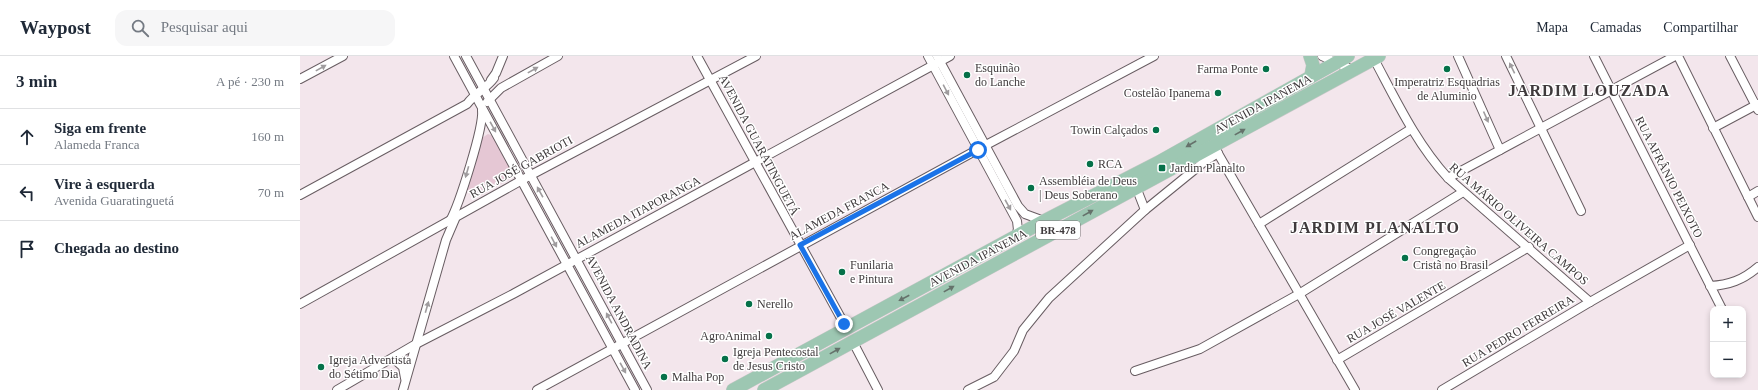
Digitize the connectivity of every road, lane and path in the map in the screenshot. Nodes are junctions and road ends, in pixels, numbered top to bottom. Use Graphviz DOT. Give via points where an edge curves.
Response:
graph roads {
  1 [pos="343,56"];
  2 [pos="454,56"];
  3 [pos="466,56"];
  4 [pos="503,56"];
  5 [pos="558,56"];
  6 [pos="697,56"];
  7 [pos="756,56"];
  8 [pos="928,56"];
  9 [pos="950,56"];
  10 [pos="1154,56"];
  11 [pos="1310,56"];
  12 [pos="1322,56"];
  13 [pos="1348,56"];
  14 [pos="1458,56"];
  15 [pos="1506,56"];
  16 [pos="1594,56"];
  17 [pos="1676,56"];
  18 [pos="1730,56"];
  19 [pos="1376,57"];
  20 [pos="937,61"];
  21 [pos="1336,63"];
  22 [pos="499,66"];
  23 [pos="1353,70"];
  24 [pos="1311,76"];
  25 [pos="494,78"];
  26 [pos="300,79"];
  27 [pos="479,80"];
  28 [pos="711,81"];
  29 [pos="511,82"];
  30 [pos="483,88"];
  31 [pos="1611,90"];
  32 [pos="475,94"];
  33 [pos="490,99"];
  34 [pos="467,104"];
  35 [pos="481,105"];
  36 [pos="1757,106"];
  37 [pos="1541,128"];
  38 [pos="1714,128"];
  39 [pos="1411,129"];
  40 [pos="986,145"];
  41 [pos="978,150"];
  42 [pos="1216,150"];
  43 [pos="1500,150"];
  44 [pos="756,162"];
  45 [pos="531,175"];
  46 [pos="1448,178"];
  47 [pos="522,180"];
  48 [pos="1136,187"];
  49 [pos="1758,191"];
  50 [pos="1463,192"];
  51 [pos="461,195"];
  52 [pos="300,196"];
  53 [pos="1748,196"];
  54 [pos="474,207"];
  55 [pos="1145,210"];
  56 [pos="1581,210"];
  57 [pos="1758,218"];
  58 [pos="452,220"];
  59 [pos="1044,221"];
  60 [pos="1259,224"];
  61 [pos="1014,238"];
  62 [pos="800,245"];
  63 [pos="1690,245"];
  64 [pos="1529,247"];
  65 [pos="577,259"];
  66 [pos="566,264"];
  67 [pos="1758,267"];
  68 [pos="1710,286"];
  69 [pos="1299,294"];
  70 [pos="1590,302"];
  71 [pos="300,304"];
  72 [pos="1720,306"];
  73 [pos="422,324"];
  74 [pos="846,329"];
  75 [pos="435,335"];
  76 [pos="853,342"];
  77 [pos="623,343"];
  78 [pos="416,344"];
  79 [pos="612,349"];
  80 [pos="393,358"];
  81 [pos="1337,360"];
  82 [pos="1134,371"];
  83 [pos="404,388"];
  84 [pos="337,390"];
  85 [pos="537,390"];
  86 [pos="636,390"];
  87 [pos="647,390"];
  88 [pos="733,390"];
  89 [pos="764,390"];
  90 [pos="878,390"];
  91 [pos="968,390"];
  92 [pos="1355,390"];
  93 [pos="1442,390"];
  26 -- 1 [label="street, one-way"];
  2 -- 32 [label="street, AVENIDA ANDRADINA"];
  3 -- 27 [label="street, AVENIDA ANDRADINA"];
  4 -- 22 [label="street"];
  29 -- 5 [label="street, one-way"];
  6 -- 28 [label="street, AVENIDA GUARATINGUETÁ"];
  7 -- 28 [label="street, RUA JOSÉ GABRIOTI"];
  8 -- 20 [label="street"];
  9 -- 20 [label="street, ALAMEDA ITAPORANGA"];
  10 -- 40 [label="street, ALAMEDA FRANCA"];
  11 -- 24 [label="main road" via="1314,65"];
  12 -- 21 [label="street"];
  13 -- 21 [label="main road, AVENIDA IPANEMA / BR-478"];
  14 -- 43 [label="street, one-way"];
  37 -- 15 [label="street, one-way"];
  16 -- 31 [label="street, RUA AFRÂNIO PEIXOTO"];
  17 -- 31 [label="street"];
  17 -- 38 [label="street"];
  18 -- 36 [label="street"];
  19 -- 23 [label="main road, AVENIDA IPANEMA / BR-478"];
  19 -- 39 [label="street, RUA MÁRIO OLIVEIRA CAMPOS"];
  20 -- 40 [label="street"];
  20 -- 41 [label="street, one-way"];
  20 -- 44 [label="street, ALAMEDA ITAPORANGA"];
  21 -- 23 [label="street"];
  21 -- 24 [label="main road, AVENIDA IPANEMA / BR-478"];
  22 -- 25 [label="street"];
  22 -- 29 [label="street" via="500,76"];
  42 -- 23 [label="main road, AVENIDA IPANEMA / BR-478, one-way"];
  24 -- 59 [label="main road, AVENIDA IPANEMA / BR-478, one-way" via="1159,162"];
  25 -- 27 [label="street"];
  25 -- 30 [label="street"];
  27 -- 30 [label="street, AVENIDA ANDRADINA"];
  28 -- 44 [label="street, AVENIDA GUARATINGUETÁ"];
  28 -- 45 [label="street, RUA JOSÉ GABRIOTI"];
  29 -- 33 [label="street"];
  30 -- 32 [label="street"];
  30 -- 33 [label="street, AVENIDA ANDRADINA"];
  31 -- 37 [label="street"];
  31 -- 63 [label="street, RUA AFRÂNIO PEIXOTO"];
  32 -- 34 [label="street"];
  32 -- 35 [label="street, AVENIDA ANDRADINA"];
  33 -- 35 [label="street"];
  33 -- 45 [label="street, AVENIDA ANDRADINA"];
  34 -- 35 [label="street"];
  34 -- 52 [label="street"];
  35 -- 47 [label="street, AVENIDA ANDRADINA, one-way"];
  35 -- 51 [label="street, one-way" via="481,126"];
  36 -- 38 [label="street"];
  37 -- 43 [label="street"];
  37 -- 56 [label="street"];
  38 -- 53 [label="street"];
  39 -- 46 [label="street, RUA MÁRIO OLIVEIRA CAMPOS" via="1434,163"];
  39 -- 60 [label="street"];
  40 -- 41 [label="street, ALAMEDA FRANCA"];
  40 -- 59 [label="street" via="1018,206 1025,214"];
  41 -- 61 [label="street, one-way" via="1017,221 1018,230"];
  41 -- 62 [label="street, ALAMEDA FRANCA"];
  42 -- 48 [label="main road, AVENIDA IPANEMA / BR-478"];
  42 -- 55 [label="street"];
  42 -- 60 [label="street"];
  43 -- 46 [label="street"];
  44 -- 62 [label="street, AVENIDA GUARATINGUETÁ"];
  44 -- 65 [label="street, ALAMEDA ITAPORANGA"];
  45 -- 47 [label="street, RUA JOSÉ GABRIOTI"];
  65 -- 45 [label="street, AVENIDA ANDRADINA, one-way"];
  46 -- 50 [label="street, RUA MÁRIO OLIVEIRA CAMPOS"];
  47 -- 54 [label="street, RUA JOSÉ GABRIOTI"];
  47 -- 66 [label="street, AVENIDA ANDRADINA, one-way"];
  48 -- 55 [label="street"];
  76 -- 48 [label="main road, AVENIDA IPANEMA / BR-478, one-way"];
  49 -- 53 [label="street"];
  50 -- 64 [label="street, RUA MÁRIO OLIVEIRA CAMPOS"];
  50 -- 69 [label="street"];
  51 -- 54 [label="street" via="466,203"];
  51 -- 58 [label="street"];
  53 -- 57 [label="street"];
  54 -- 58 [label="street, RUA JOSÉ GABRIOTI"];
  55 -- 91 [label="street" via="1049,298 1023,330 1014,351 994,376"];
  58 -- 71 [label="street, RUA JOSÉ GABRIOTI"];
  73 -- 58 [label="street, one-way"];
  59 -- 61 [label="main road, AVENIDA IPANEMA / BR-478"];
  60 -- 69 [label="street"];
  61 -- 74 [label="main road, AVENIDA IPANEMA / BR-478, one-way"];
  62 -- 74 [label="street, AVENIDA GUARATINGUETÁ"];
  62 -- 77 [label="street, ALAMEDA FRANCA"];
  63 -- 68 [label="street, RUA AFRÂNIO PEIXOTO"];
  63 -- 70 [label="street, RUA PEDRO FERREIRA"];
  64 -- 70 [label="street, RUA MÁRIO OLIVEIRA CAMPOS"];
  64 -- 81 [label="street, RUA JOSÉ VALENTE"];
  65 -- 66 [label="street, ALAMEDA ITAPORANGA"];
  77 -- 65 [label="street, AVENIDA ANDRADINA, one-way"];
  66 -- 75 [label="street, ALAMEDA ITAPORANGA"];
  66 -- 79 [label="street, AVENIDA ANDRADINA"];
  67 -- 68 [label="street" via="1748,276 1728,285"];
  68 -- 72 [label="street, RUA AFRÂNIO PEIXOTO"];
  69 -- 81 [label="street"];
  69 -- 82 [label="street" via="1200,349"];
  70 -- 93 [label="street, RUA PEDRO FERREIRA"];
  73 -- 75 [label="street" via="425,332"];
  73 -- 78 [label="street"];
  74 -- 88 [label="main road, AVENIDA IPANEMA / BR-478"];
  75 -- 78 [label="street, ALAMEDA ITAPORANGA"];
  89 -- 76 [label="main road, AVENIDA IPANEMA / BR-478, one-way"];
  76 -- 90 [label="street"];
  77 -- 79 [label="street, ALAMEDA FRANCA"];
  77 -- 87 [label="street, AVENIDA ANDRADINA"];
  78 -- 80 [label="street, ALAMEDA ITAPORANGA"];
  78 -- 83 [label="street"];
  79 -- 85 [label="street, ALAMEDA FRANCA"];
  79 -- 86 [label="street, AVENIDA ANDRADINA, one-way"];
  80 -- 83 [label="street" via="403,367"];
  80 -- 84 [label="street, ALAMEDA ITAPORANGA"];
  81 -- 92 [label="street"];
}
